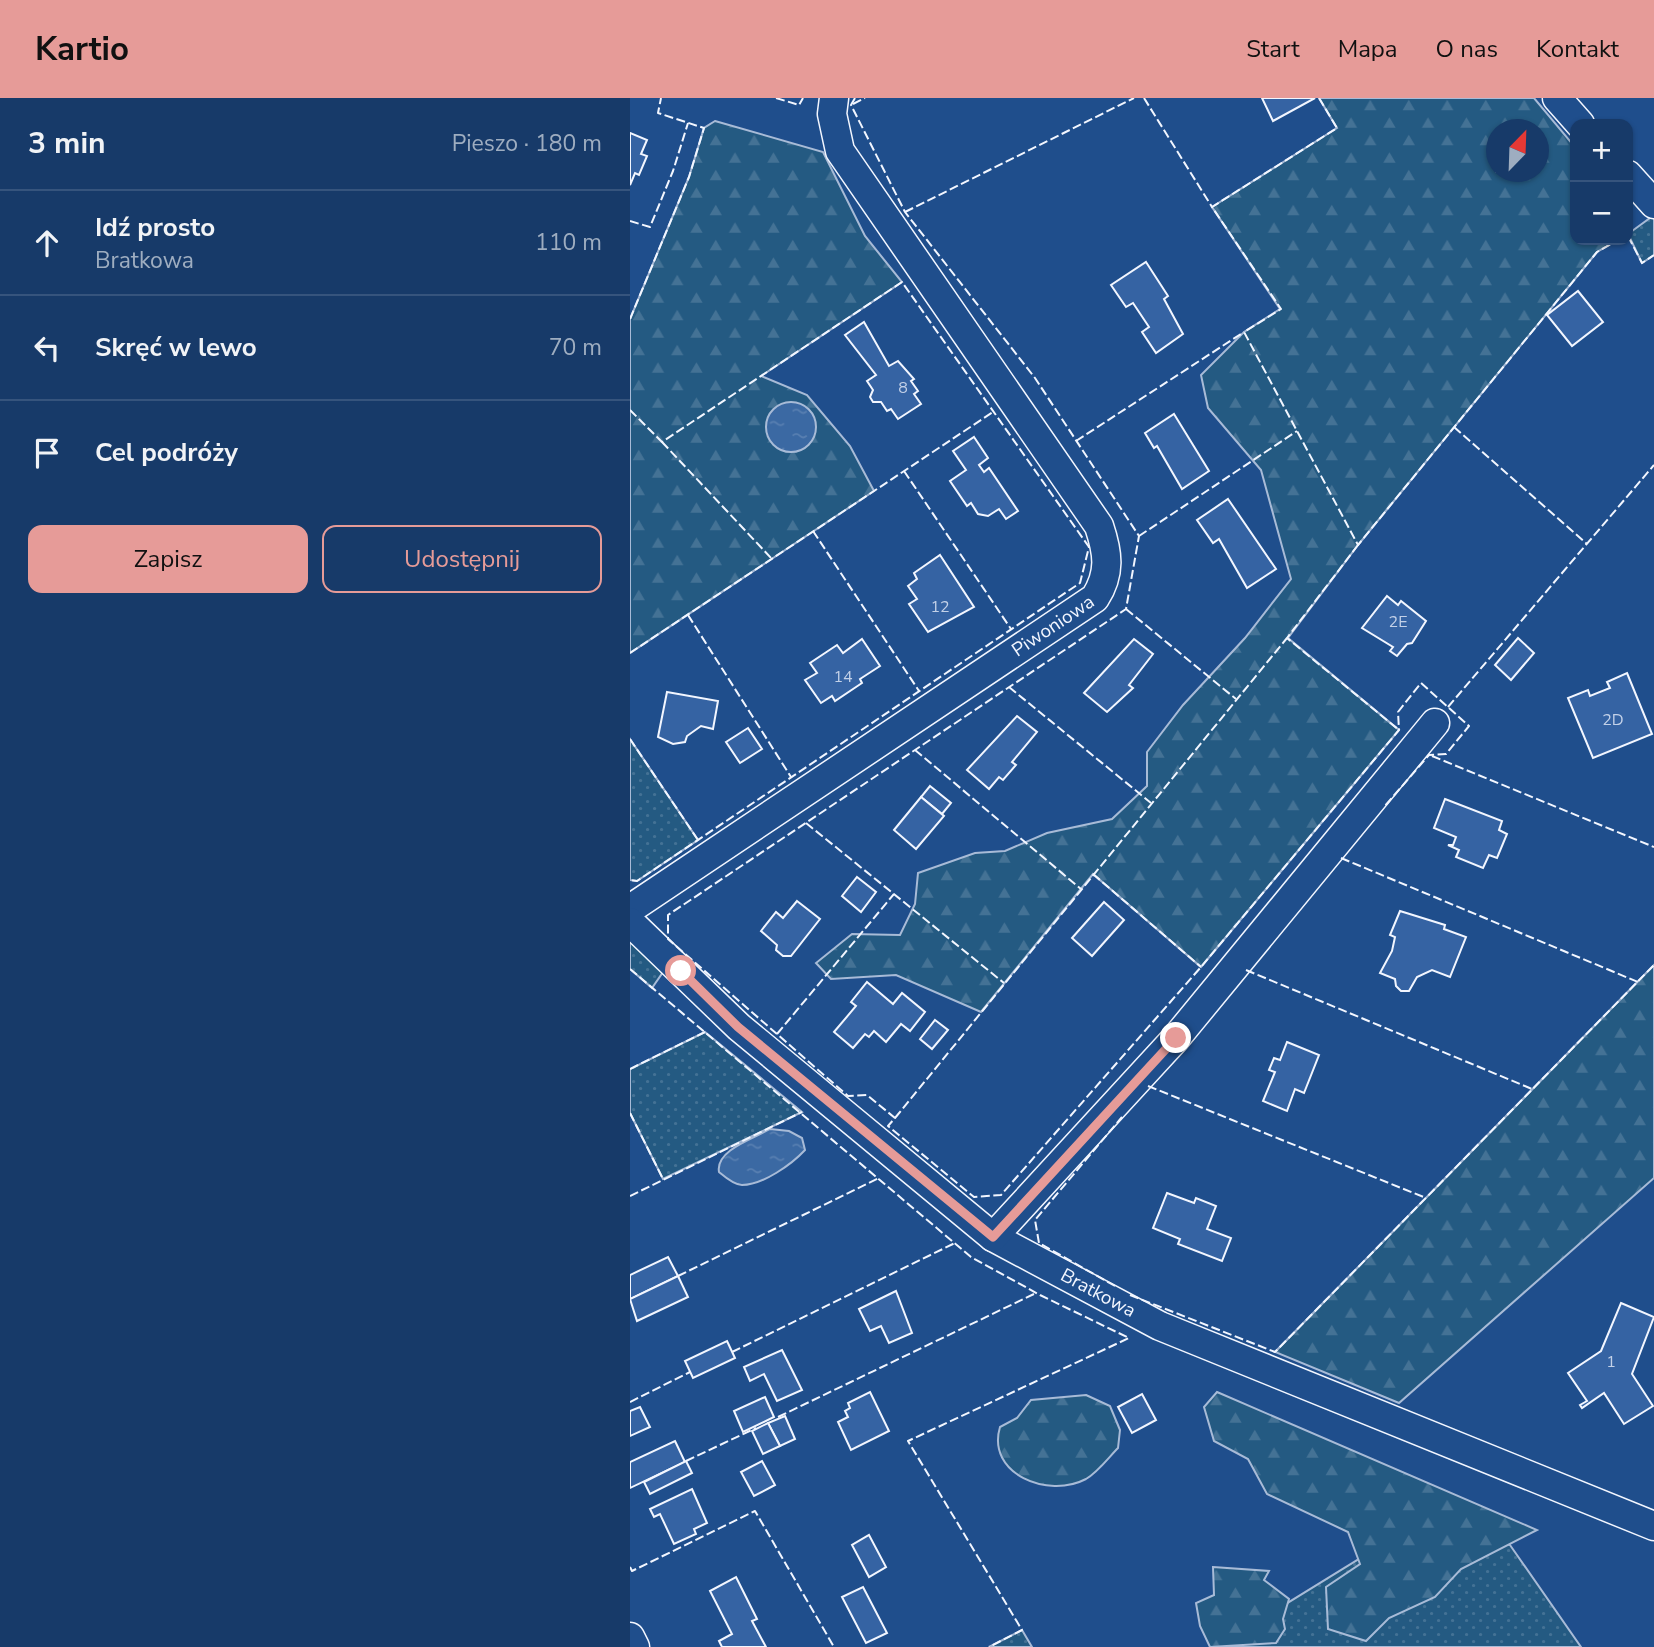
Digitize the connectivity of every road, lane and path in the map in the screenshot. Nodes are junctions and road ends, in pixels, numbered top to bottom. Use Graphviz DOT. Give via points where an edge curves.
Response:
graph roads {
  1 [pos="834,98"];
  2 [pos="1557,98"];
  3 [pos="1576,119"];
  4 [pos="1633,181"];
  5 [pos="1654,204"];
  6 [pos="1435,723"];
  7 [pos="630,909"];
  8 [pos="630,922"];
  9 [pos="993,1237"];
  10 [pos="1653,1527"];
  11 [pos="630,1637"];
  12 [pos="635,1647"];
  1 -- 7 [label="street, Piwoniowa" via="839,151 1100,526 1108,565 1095,598"];
  2 -- 3 [label="street"];
  4 -- 5 [label="street"];
  6 -- 9 [label="street" via="1176,1038"];
  8 -- 9 [label="street, Bratkowa" via="738,1027"];
  9 -- 10 [label="street, Bratkowa" via="1160,1326"];
  11 -- 12 [label="street"];
}
